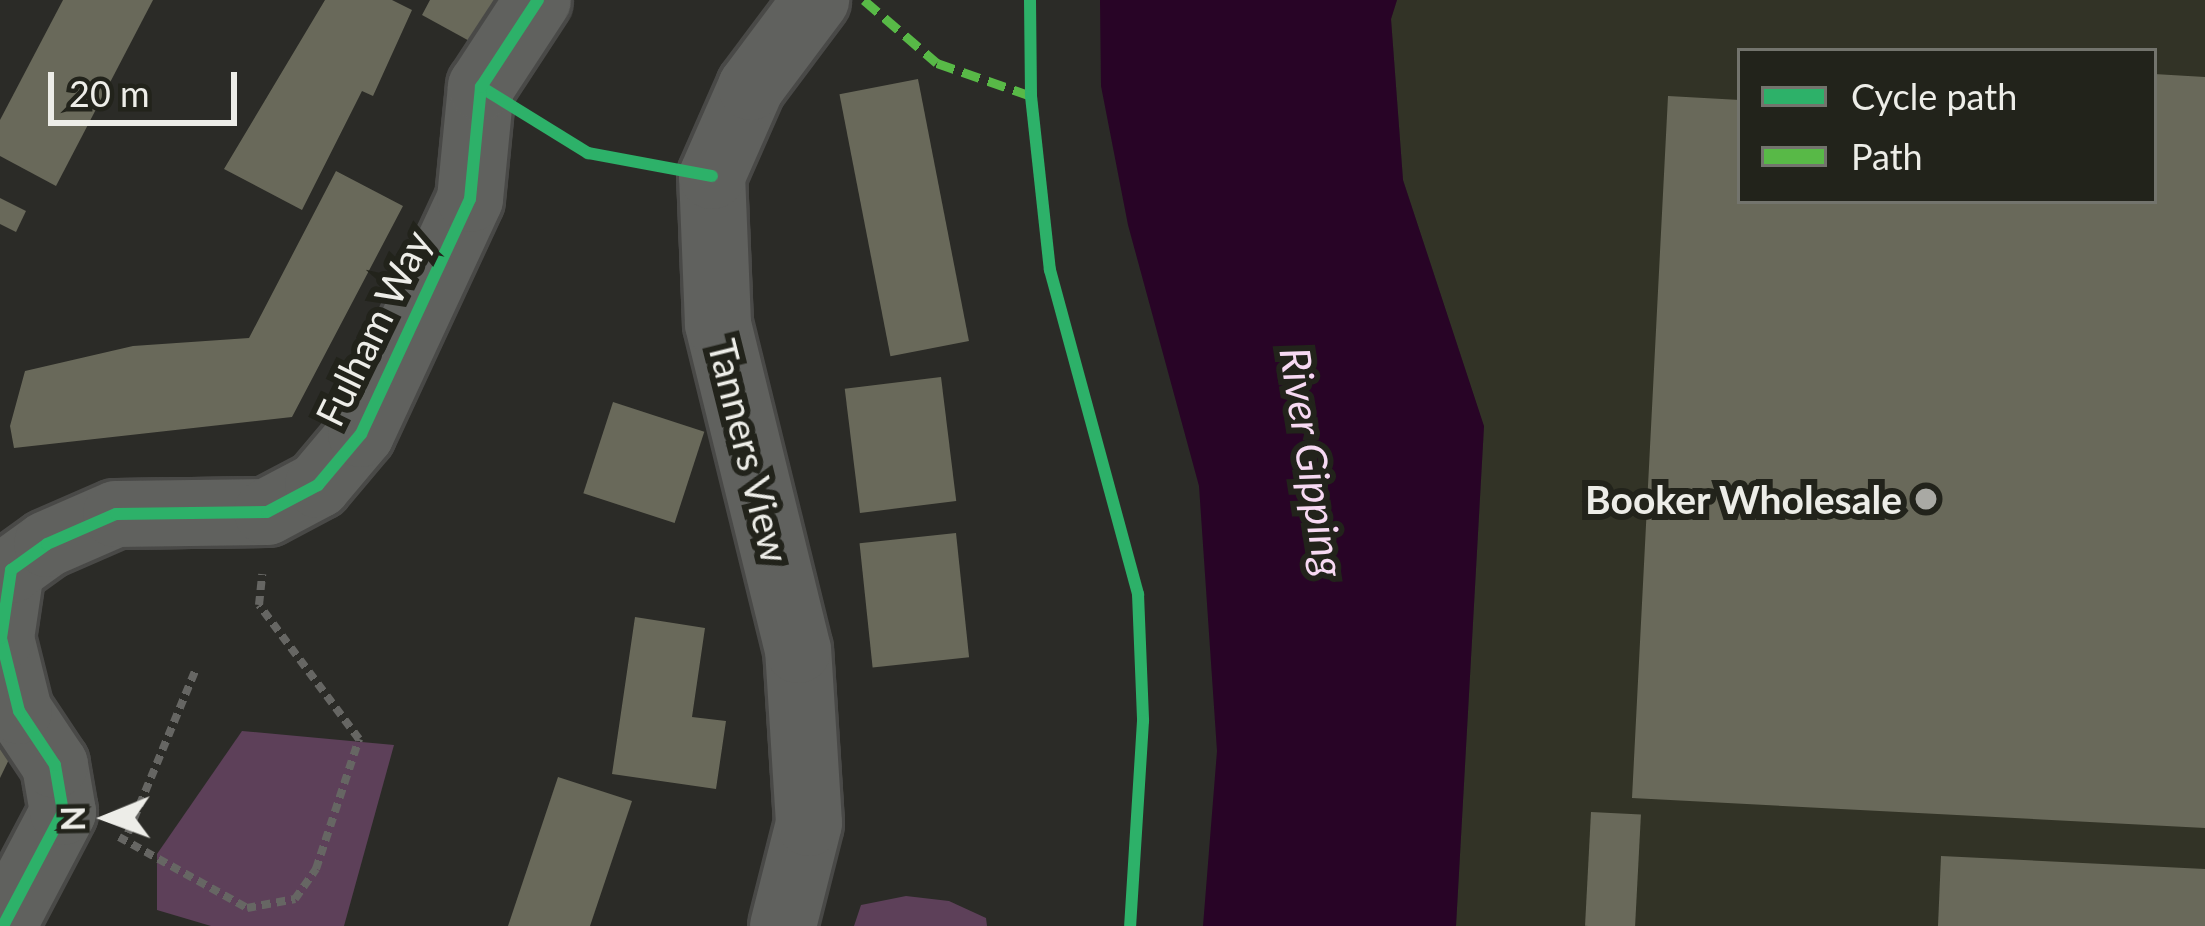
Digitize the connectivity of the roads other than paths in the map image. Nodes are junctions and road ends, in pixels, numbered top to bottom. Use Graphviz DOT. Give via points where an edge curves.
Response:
graph roads {
  1 [pos="538,0"];
  2 [pos="816,0"];
  3 [pos="5,567"];
  4 [pos="3,926"];
  5 [pos="783,926"];
  1 -- 3 [label="street, Fulham Way" via="481,87 470,199 361,434 318,485 267,512 116,514"];
  2 -- 5 [label="street, Tanners View" via="751,87 712,176 718,324 798,650 809,823"];
  3 -- 4 [label="street, Fulham Way" via="1,638 19,711 55,765 63,812"];
}
